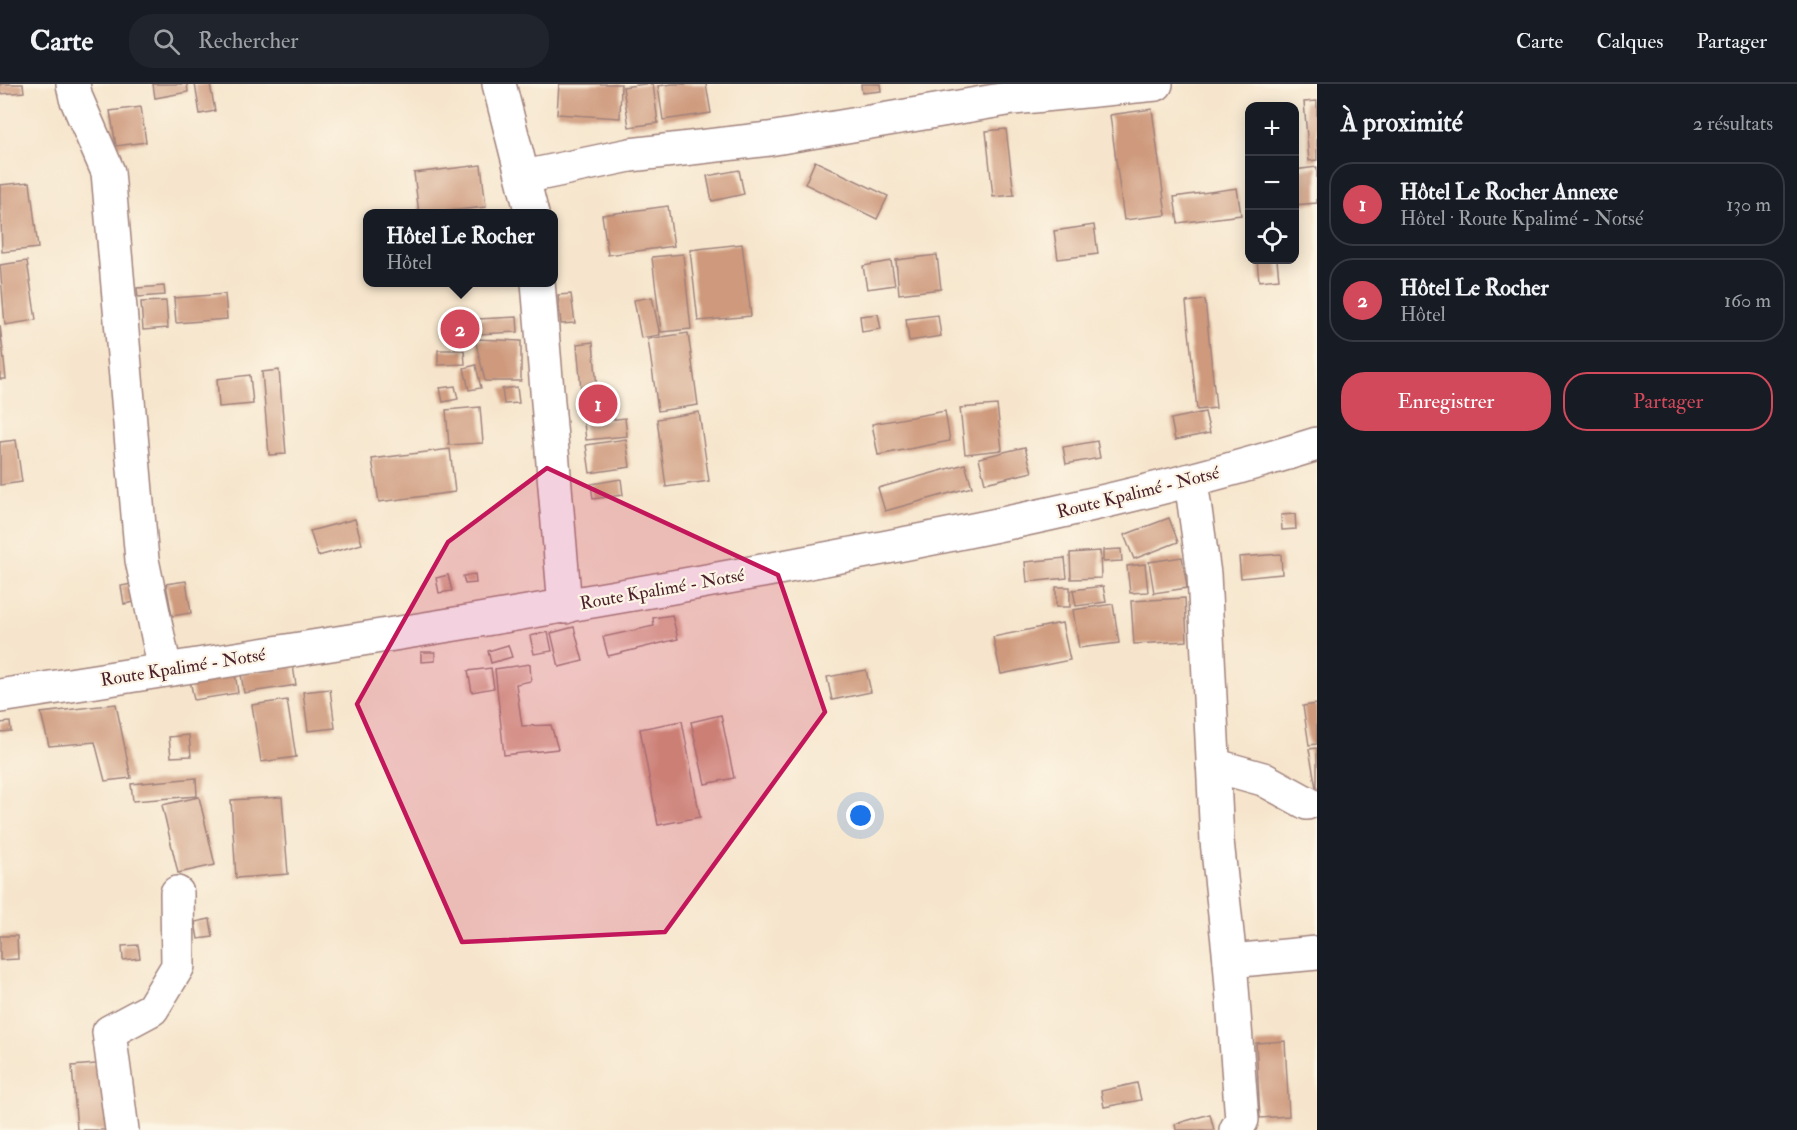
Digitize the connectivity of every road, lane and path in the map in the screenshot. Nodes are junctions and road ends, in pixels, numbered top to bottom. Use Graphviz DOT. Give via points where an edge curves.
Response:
graph roads {
  1 [pos="73,84"];
  2 [pos="499,84"];
  3 [pos="1156,84"];
  4 [pos="524,177"];
  5 [pos="531,209"];
  6 [pos="538,287"];
  7 [pos="1317,444"];
  8 [pos="1191,481"];
  9 [pos="565,607"];
  10 [pos="165,670"];
  11 [pos="0,696"];
  12 [pos="1213,765"];
  13 [pos="1307,803"];
  14 [pos="177,893"];
  15 [pos="1317,953"];
  16 [pos="1230,961"];
  17 [pos="122,1130"];
  18 [pos="1236,1130"];
  1 -- 10 [label="street" via="108,172 142,560"];
  2 -- 4 [label="street"];
  3 -- 4 [label="street" via="1014,98 769,139 630,155"];
  4 -- 5 [label="street"];
  6 -- 9 [label="street"];
  7 -- 8 [label="street, Route Kpalimé - Notsé"];
  8 -- 9 [label="street, Route Kpalimé - Notsé" via="879,549"];
  8 -- 12 [label="street" via="1204,574"];
  9 -- 10 [label="street, Route Kpalimé - Notsé"];
  10 -- 11 [label="street, Route Kpalimé - Notsé"];
  12 -- 13 [label="street" via="1263,779"];
  12 -- 16 [label="street"];
  14 -- 17 [label="street" via="178,966 152,1009 109,1032"];
  15 -- 16 [label="street"];
  16 -- 18 [label="street" via="1242,1120"];
}
